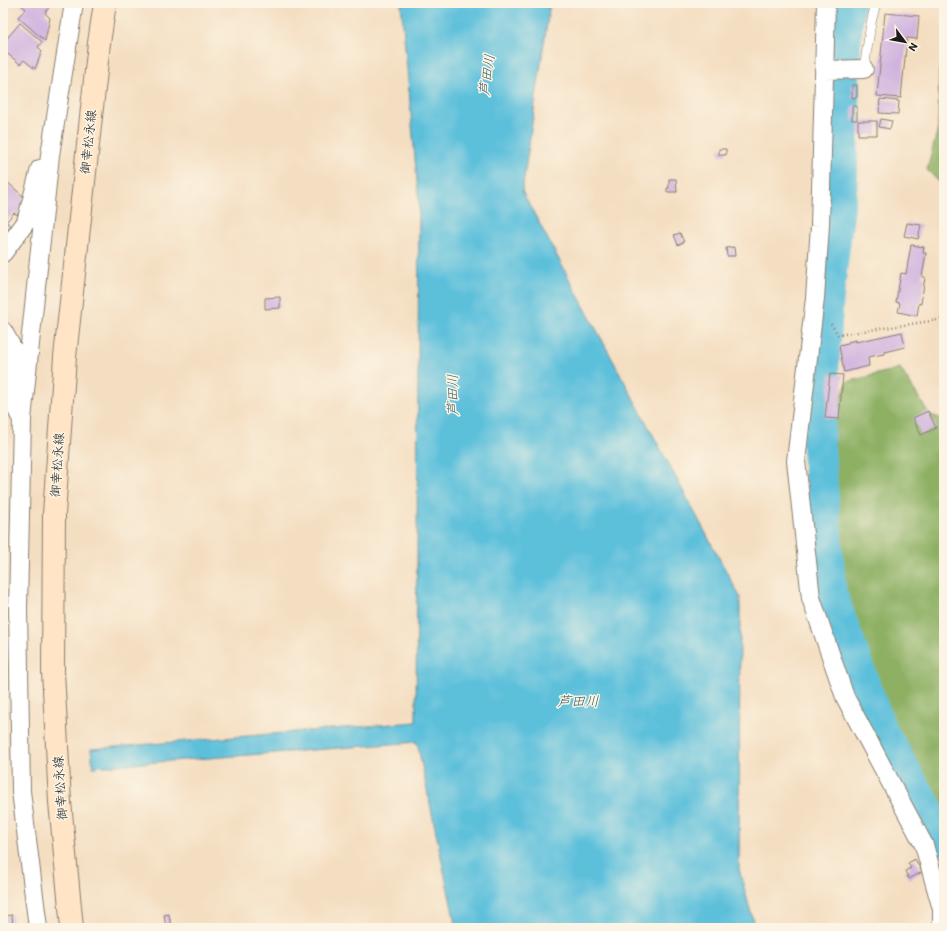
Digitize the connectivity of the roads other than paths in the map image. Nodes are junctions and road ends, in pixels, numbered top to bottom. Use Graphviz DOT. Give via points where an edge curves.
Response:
graph roads {
  1 [pos="74,3"];
  2 [pos="105,3"];
  3 [pos="826,3"];
  4 [pos="876,3"];
  5 [pos="864,69"];
  6 [pos="824,70"];
  7 [pos="50,155"];
  8 [pos="3,253"];
  9 [pos="3,331"];
  10 [pos="22,419"];
  11 [pos="38,928"];
  12 [pos="72,928"];
  13 [pos="942,928"];
  1 -- 7 [label="street"];
  2 -- 12 [label="main road, 御幸松永線" via="64,357 54,514 53,671 60,802"];
  3 -- 6 [label="street"];
  4 -- 5 [label="lane"];
  5 -- 6 [label="street"];
  6 -- 13 [label="street" via="820,226 815,298 796,461 811,598 845,697 924,845 942,910"];
  7 -- 8 [label="street" via="40,168 26,222"];
  7 -- 10 [label="street"];
  9 -- 10 [label="street" via="13,349 12,400"];
  10 -- 11 [label="street" via="18,608 21,791"];
}
